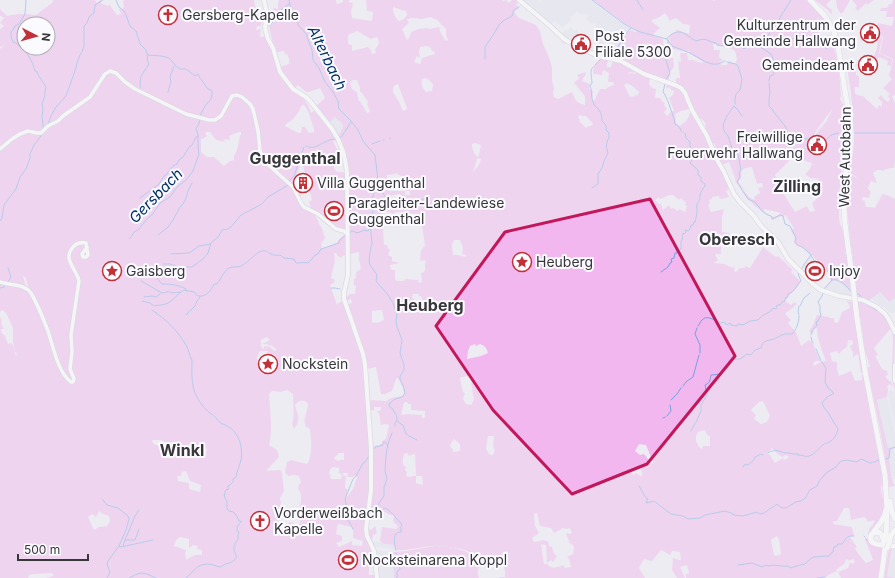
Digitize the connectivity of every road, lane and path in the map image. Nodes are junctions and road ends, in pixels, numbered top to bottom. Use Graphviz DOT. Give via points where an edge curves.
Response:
graph roads {
  1 [pos="264,0"];
  2 [pos="811,0"];
  3 [pos="520,1"];
  4 [pos="0,148"];
  5 [pos="348,226"];
  6 [pos="342,231"];
  7 [pos="348,234"];
  8 [pos="87,247"];
  9 [pos="0,282"];
  10 [pos="895,332"];
  11 [pos="895,365"];
  12 [pos="895,381"];
  13 [pos="888,498"];
  14 [pos="895,519"];
  15 [pos="895,530"];
  16 [pos="888,546"];
  17 [pos="377,578"];
  18 [pos="882,578"];
  1 -- 5 [label="main road" via="267,14 266,35 281,74 293,89 308,99 328,123 348,164 347,187 344,190 347,192"];
  2 -- 13 [label="highway, West Autobahn, bridge" via="829,22 838,46 848,114 845,224 865,371"];
  3 -- 10 [label="main road" via="569,43 596,55 621,62 682,89 735,195 764,230 778,242 788,259 816,287 839,296 862,300 881,310"];
  4 -- 6 [label="main road" via="25,132 39,133 58,121 90,97 99,82 111,71 135,89 188,115 212,120 223,114 232,97 242,96 252,107 264,161 292,186 302,205"];
  5 -- 6 [label="main road"];
  5 -- 7 [label="main road"];
  6 -- 7 [label="main road"];
  7 -- 17 [label="main road" via="348,275 344,300 365,364 371,443 371,490 366,529 374,552"];
  8 -- 9 [label="main road" via="85,243 80,243 73,247 69,260 79,282 71,333 70,366 73,382 69,381 62,370 29,291 21,286"];
  11 -- 12 [label="main road"];
  13 -- 14 [label="highway"];
  13 -- 16 [label="highway"];
  13 -- 16 [label="highway" via="883,518 870,538 873,544"];
  15 -- 16 [label="highway"];
  16 -- 18 [label="highway"];
  16 -- 18 [label="highway"];
}
